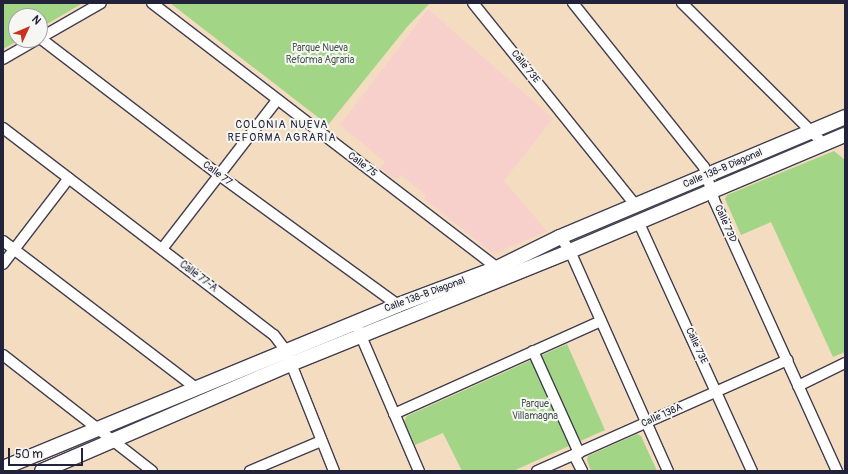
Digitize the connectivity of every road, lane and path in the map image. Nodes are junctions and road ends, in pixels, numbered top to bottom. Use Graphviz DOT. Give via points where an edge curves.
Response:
graph roads {
  1 [pos="101,3"];
  2 [pos="152,3"];
  3 [pos="473,3"];
  4 [pos="573,3"];
  5 [pos="682,3"];
  6 [pos="48,33"];
  7 [pos="48,44"];
  8 [pos="22,48"];
  9 [pos="3,59"];
  10 [pos="277,100"];
  11 [pos="845,117"];
  12 [pos="3,128"];
  13 [pos="811,131"];
  14 [pos="845,135"];
  15 [pos="824,144"];
  16 [pos="219,175"];
  17 [pos="707,176"];
  18 [pos="69,178"];
  19 [pos="712,192"];
  20 [pos="636,206"];
  21 [pos="638,221"];
  22 [pos="560,237"];
  23 [pos="3,241"];
  24 [pos="162,249"];
  25 [pos="14,250"];
  26 [pos="570,251"];
  27 [pos="3,264"];
  28 [pos="497,268"];
  29 [pos="398,305"];
  30 [pos="601,321"];
  31 [pos="355,322"];
  32 [pos="361,336"];
  33 [pos="532,351"];
  34 [pos="3,355"];
  35 [pos="289,357"];
  36 [pos="787,360"];
  37 [pos="845,363"];
  38 [pos="798,386"];
  39 [pos="196,388"];
  40 [pos="716,392"];
  41 [pos="394,414"];
  42 [pos="647,423"];
  43 [pos="98,428"];
  44 [pos="113,439"];
  45 [pos="321,441"];
  46 [pos="577,454"];
  47 [pos="3,468"];
  48 [pos="42,471"];
  49 [pos="152,471"];
  50 [pos="250,471"];
  51 [pos="334,471"];
  52 [pos="419,471"];
  53 [pos="538,471"];
  54 [pos="582,471"];
  55 [pos="668,471"];
  56 [pos="752,471"];
  57 [pos="837,471"];
  1 -- 6 [label="street"];
  2 -- 10 [label="street, Calle 75"];
  3 -- 20 [label="street, Calle 73E"];
  4 -- 17 [label="street, Calle 73D" via="704,167"];
  5 -- 13 [label="street"];
  7 -- 16 [label="street, Calle 77"];
  8 -- 9 [label="street"];
  10 -- 16 [label="street"];
  10 -- 28 [label="street, Calle 75"];
  11 -- 13 [label="street, Calle 138-B Diagonal"];
  12 -- 18 [label="street, Calle 77-A"];
  13 -- 15 [label="street"];
  13 -- 17 [label="street, Calle 138-B Diagonal"];
  14 -- 15 [label="street, Calle 138-B Diagonal"];
  15 -- 19 [label="street, Calle 138-B Diagonal"];
  16 -- 24 [label="street"];
  16 -- 29 [label="street, Calle 77"];
  17 -- 19 [label="street, Calle 73D"];
  17 -- 20 [label="street, Calle 138-B Diagonal"];
  18 -- 24 [label="street, Calle 77-A"];
  18 -- 25 [label="street"];
  19 -- 21 [label="street, Calle 138-B Diagonal"];
  19 -- 36 [label="street, Calle 73D"];
  20 -- 22 [label="street, Calle 138-B Diagonal"];
  21 -- 26 [label="street, Calle 138-B Diagonal"];
  21 -- 40 [label="street, Calle 73E"];
  22 -- 26 [label="street"];
  22 -- 28 [label="street, Calle 138-B Diagonal"];
  23 -- 25 [label="street"];
  24 -- 35 [label="street, Calle 77-A" via="274,335"];
  25 -- 27 [label="street"];
  25 -- 39 [label="street"];
  26 -- 30 [label="street"];
  26 -- 32 [label="street, Calle 138-B Diagonal"];
  28 -- 29 [label="street, Calle 138-B Diagonal"];
  29 -- 31 [label="street, Calle 138-B Diagonal"];
  30 -- 33 [label="street"];
  30 -- 42 [label="street"];
  31 -- 32 [label="street"];
  31 -- 35 [label="street, Calle 138-B Diagonal"];
  32 -- 35 [label="street, Calle 138-B Diagonal"];
  32 -- 41 [label="street"];
  33 -- 41 [label="street"];
  33 -- 46 [label="street"];
  34 -- 43 [label="street"];
  35 -- 39 [label="street, Calle 138-B Diagonal"];
  35 -- 44 [label="street, Calle 138-B Diagonal"];
  35 -- 45 [label="street, Calle 77-A"];
  36 -- 38 [label="street, Calle 73D"];
  36 -- 40 [label="street, Calle 138A"];
  37 -- 38 [label="street"];
  38 -- 57 [label="street, Calle 73D"];
  39 -- 43 [label="street, Calle 138-B Diagonal"];
  40 -- 42 [label="street, Calle 138A"];
  40 -- 56 [label="street, Calle 73E"];
  41 -- 52 [label="street"];
  42 -- 46 [label="street, Calle 138A"];
  42 -- 55 [label="street"];
  43 -- 44 [label="street"];
  43 -- 47 [label="street, Calle 138-B Diagonal"];
  44 -- 48 [label="street, Calle 138-B Diagonal"];
  44 -- 49 [label="street"];
  45 -- 50 [label="street"];
  45 -- 51 [label="street, Calle 77-A"];
  46 -- 53 [label="street, Calle 138A"];
  46 -- 54 [label="street"];
}
